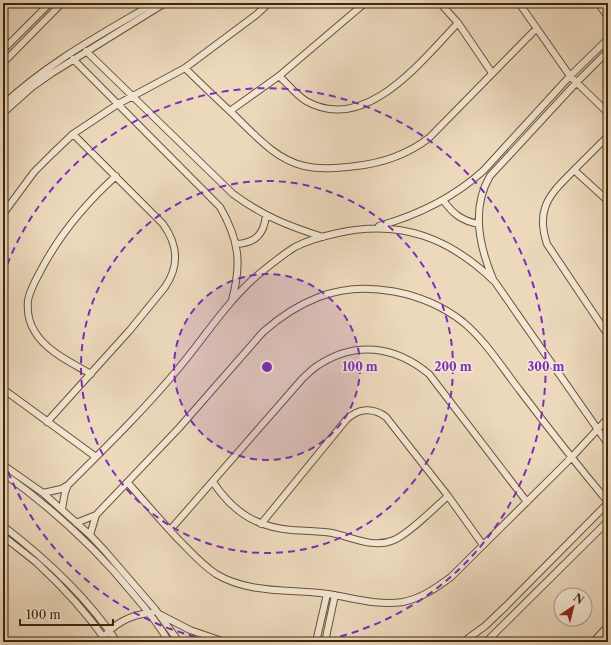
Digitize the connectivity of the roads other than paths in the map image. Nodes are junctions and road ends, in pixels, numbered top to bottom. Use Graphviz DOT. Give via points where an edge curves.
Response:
graph roads {
  1 [pos="50,3"];
  2 [pos="62,3"];
  3 [pos="154,3"];
  4 [pos="165,3"];
  5 [pos="269,3"];
  6 [pos="365,3"];
  7 [pos="440,3"];
  8 [pos="519,3"];
  9 [pos="598,3"];
  10 [pos="605,3"];
  11 [pos="608,7"];
  12 [pos="608,17"];
  13 [pos="458,23"];
  14 [pos="536,29"];
  15 [pos="608,39"];
  16 [pos="3,50"];
  17 [pos="86,51"];
  18 [pos="608,51"];
  19 [pos="73,60"];
  20 [pos="3,63"];
  21 [pos="185,68"];
  22 [pos="492,73"];
  23 [pos="279,76"];
  24 [pos="570,76"];
  25 [pos="576,82"];
  26 [pos="132,96"];
  27 [pos="118,104"];
  28 [pos="3,105"];
  29 [pos="230,111"];
  30 [pos="3,113"];
  31 [pos="608,113"];
  32 [pos="73,134"];
  33 [pos="608,136"];
  34 [pos="574,170"];
  35 [pos="116,176"];
  36 [pos="444,200"];
  37 [pos="608,201"];
  38 [pos="3,214"];
  39 [pos="266,216"];
  40 [pos="479,224"];
  41 [pos="373,228"];
  42 [pos="323,237"];
  43 [pos="236,244"];
  44 [pos="495,282"];
  45 [pos="231,303"];
  46 [pos="607,331"];
  47 [pos="91,374"];
  48 [pos="3,389"];
  49 [pos="608,418"];
  50 [pos="47,422"];
  51 [pos="597,430"];
  52 [pos="608,444"];
  53 [pos="96,457"];
  54 [pos="571,458"];
  55 [pos="3,465"];
  56 [pos="3,473"];
  57 [pos="213,482"];
  58 [pos="128,483"];
  59 [pos="68,485"];
  60 [pos="43,493"];
  61 [pos="448,496"];
  62 [pos="527,502"];
  63 [pos="608,502"];
  64 [pos="62,509"];
  65 [pos="96,515"];
  66 [pos="608,521"];
  67 [pos="76,522"];
  68 [pos="261,524"];
  69 [pos="3,526"];
  70 [pos="170,530"];
  71 [pos="90,535"];
  72 [pos="3,536"];
  73 [pos="483,545"];
  74 [pos="327,594"];
  75 [pos="335,595"];
  76 [pos="157,612"];
  77 [pos="149,613"];
  78 [pos="608,626"];
  79 [pos="109,630"];
  80 [pos="608,637"];
  81 [pos="103,640"];
  82 [pos="117,642"];
  83 [pos="169,642"];
  84 [pos="179,642"];
  85 [pos="225,642"];
  86 [pos="316,642"];
  87 [pos="325,642"];
  88 [pos="463,642"];
  89 [pos="486,642"];
  90 [pos="593,642"];
  91 [pos="603,642"];
  1 -- 16 [label="street"];
  2 -- 20 [label="street"];
  3 -- 28 [label="street" via="58,61"];
  4 -- 17 [label="street"];
  5 -- 21 [label="street"];
  6 -- 23 [label="street"];
  7 -- 13 [label="street"];
  8 -- 14 [label="street"];
  9 -- 12 [label="street"];
  10 -- 11 [label="street"];
  13 -- 22 [label="street"];
  13 -- 23 [label="street" via="399,83 367,103 334,109 314,105 297,94"];
  14 -- 22 [label="street"];
  14 -- 24 [label="street"];
  15 -- 24 [label="street"];
  17 -- 19 [label="street"];
  17 -- 26 [label="street"];
  18 -- 25 [label="street"];
  19 -- 27 [label="street"];
  19 -- 30 [label="street" via="32,87"];
  21 -- 26 [label="street"];
  21 -- 29 [label="street"];
  22 -- 29 [label="street" via="422,144 397,156 362,166 315,168 293,163 272,151"];
  23 -- 29 [label="street"];
  24 -- 25 [label="street"];
  24 -- 36 [label="street" via="483,171"];
  25 -- 31 [label="street"];
  25 -- 40 [label="street" via="490,176 479,204"];
  26 -- 27 [label="street"];
  26 -- 39 [label="street" via="233,194"];
  27 -- 32 [label="street"];
  27 -- 43 [label="street" via="220,207 230,225"];
  32 -- 35 [label="street"];
  32 -- 38 [label="street" via="34,172"];
  33 -- 34 [label="street"];
  34 -- 37 [label="street"];
  34 -- 46 [label="street" via="550,197 545,208 543,233 550,250"];
  35 -- 47 [label="street" via="170,233 175,248 175,265 165,287"];
  35 -- 47 [label="street" via="84,208 56,243 34,282 28,302 30,322 40,340"];
  36 -- 40 [label="street" via="458,217"];
  36 -- 41 [label="street" via="401,220"];
  39 -- 42 [label="street"];
  39 -- 43 [label="street" via="261,233 254,240"];
  40 -- 44 [label="street" via="486,264"];
  41 -- 42 [label="street"];
  41 -- 44 [label="street" via="407,231 440,242 474,263"];
  42 -- 45 [label="street" via="296,247 273,263"];
  43 -- 45 [label="street" via="238,264"];
  44 -- 51 [label="street"];
  45 -- 53 [label="street" via="169,379"];
  47 -- 50 [label="street"];
  48 -- 50 [label="street"];
  49 -- 51 [label="street"];
  50 -- 53 [label="street"];
  51 -- 52 [label="street"];
  51 -- 54 [label="street"];
  53 -- 59 [label="street"];
  54 -- 58 [label="street" via="488,349 464,323 450,313 404,294 354,289 320,296 276,320 251,344"];
  54 -- 62 [label="street"];
  54 -- 63 [label="street"];
  55 -- 60 [label="street"];
  56 -- 77 [label="street" via="35,496 76,532 126,584"];
  57 -- 62 [label="street" via="303,378 317,366 346,352 375,349 404,357 429,374"];
  57 -- 68 [label="street" via="233,507"];
  57 -- 70 [label="street"];
  58 -- 65 [label="street"];
  58 -- 70 [label="street"];
  59 -- 60 [label="street" via="53,492"];
  59 -- 64 [label="street"];
  60 -- 64 [label="street"];
  61 -- 68 [label="street" via="404,534 382,543 370,543 328,532 293,530"];
  61 -- 68 [label="street" via="386,417 375,411 362,410 346,420"];
  61 -- 73 [label="street"];
  62 -- 73 [label="street"];
  63 -- 88 [label="street" via="506,606"];
  64 -- 67 [label="street"];
  65 -- 67 [label="street"];
  65 -- 71 [label="street"];
  66 -- 89 [label="street"];
  67 -- 71 [label="street"];
  69 -- 79 [label="street" via="63,578"];
  70 -- 74 [label="street" via="195,557 216,574 229,580 254,588"];
  71 -- 76 [label="street"];
  72 -- 81 [label="street" via="37,563 58,584 79,606"];
  73 -- 75 [label="street" via="451,577 420,597 403,602 385,603"];
  74 -- 75 [label="street"];
  74 -- 86 [label="street"];
  75 -- 87 [label="street"];
  76 -- 77 [label="street"];
  76 -- 84 [label="street"];
  76 -- 85 [label="street" via="190,630"];
  77 -- 79 [label="street" via="134,616"];
  77 -- 83 [label="street"];
  78 -- 90 [label="street"];
  79 -- 81 [label="street"];
  79 -- 82 [label="street"];
  80 -- 91 [label="street"];
}
